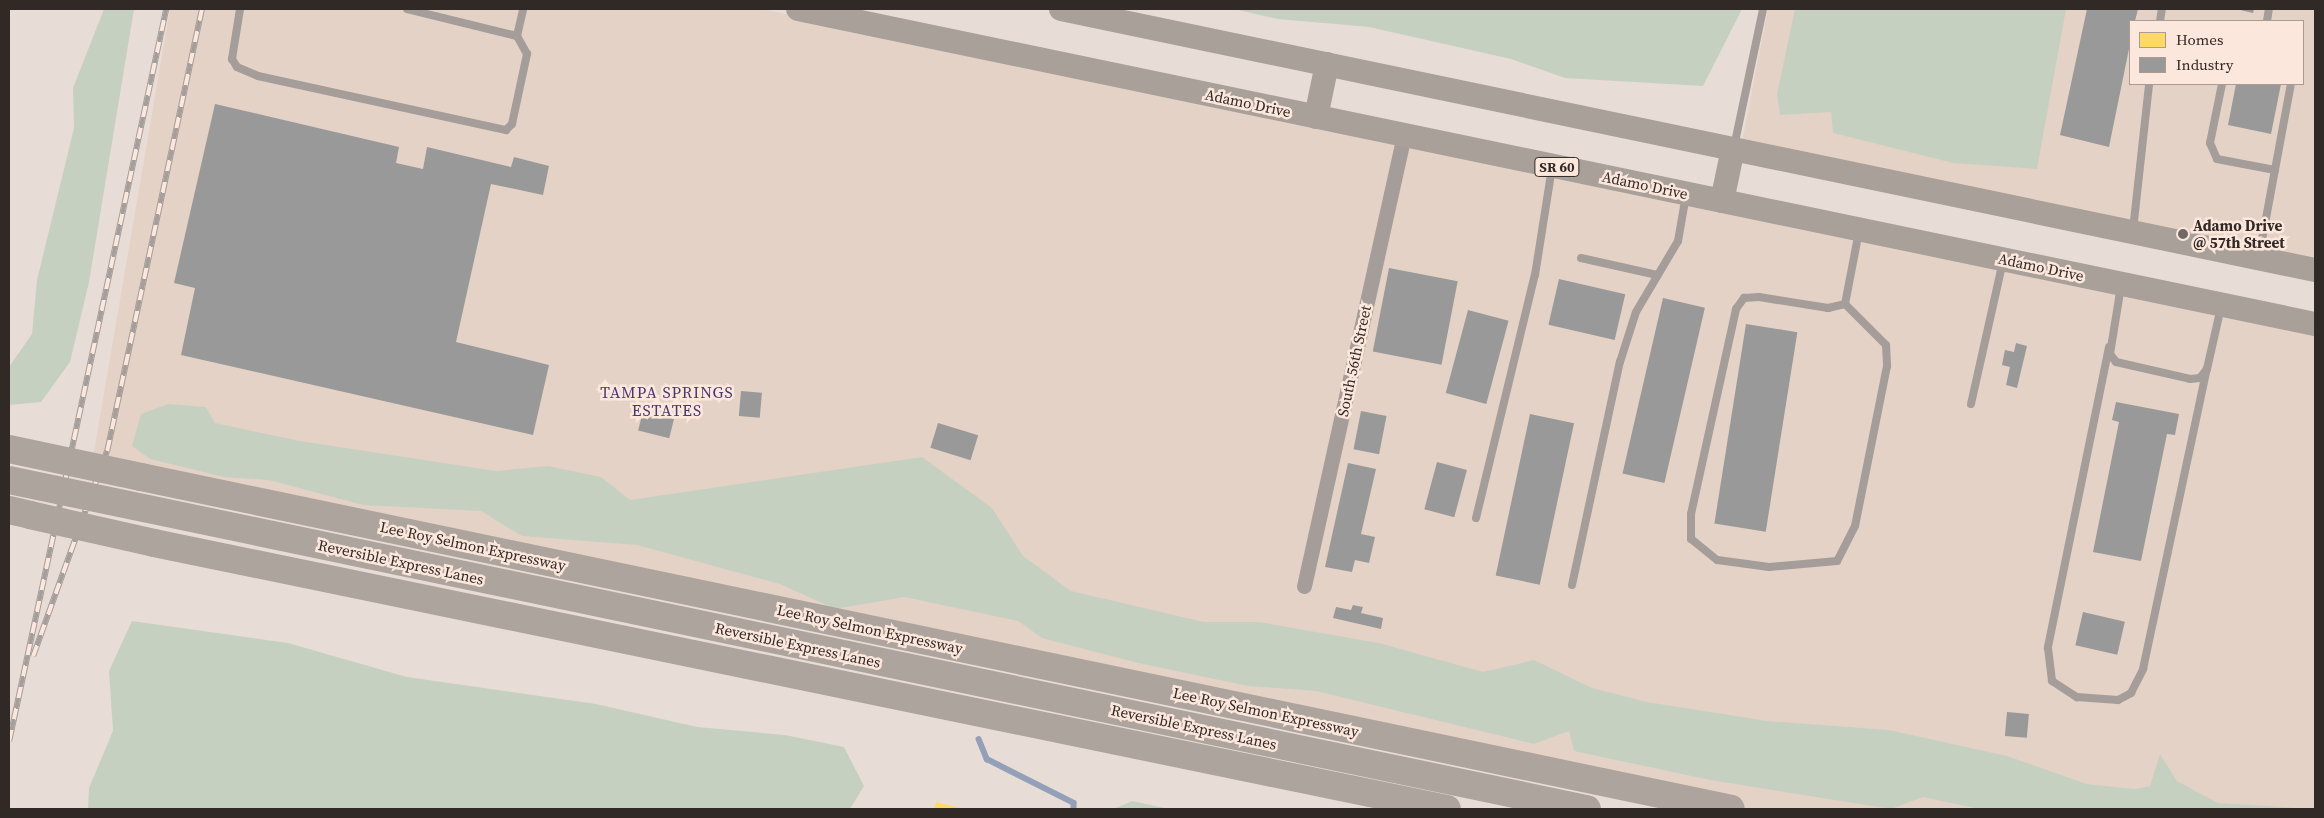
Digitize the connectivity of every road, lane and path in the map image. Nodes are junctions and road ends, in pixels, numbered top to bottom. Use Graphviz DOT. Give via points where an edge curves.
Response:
graph roads {
  1 [pos="240,9"];
  2 [pos="407,9"];
  3 [pos="524,9"];
  4 [pos="798,9"];
  5 [pos="1061,9"];
  6 [pos="1763,9"];
  7 [pos="517,36"];
  8 [pos="1327,64"];
  9 [pos="2149,85"];
  10 [pos="2222,85"];
  11 [pos="2292,85"];
  12 [pos="1316,117"];
  13 [pos="1404,135"];
  14 [pos="1733,149"];
  15 [pos="1552,166"];
  16 [pos="2275,170"];
  17 [pos="1686,193"];
  18 [pos="1722,201"];
  19 [pos="1859,229"];
  20 [pos="2133,232"];
  21 [pos="1581,258"];
  22 [pos="2259,258"];
  23 [pos="2004,259"];
  24 [pos="2315,270"];
  25 [pos="1658,275"];
  26 [pos="2122,284"];
  27 [pos="1845,304"];
  28 [pos="2222,304"];
  29 [pos="2315,324"];
  30 [pos="2109,347"];
  31 [pos="2207,369"];
  32 [pos="1971,404"];
  33 [pos="9,449"];
  34 [pos="9,480"];
  35 [pos="16,513"];
  36 [pos="1476,518"];
  37 [pos="1572,585"];
  38 [pos="1304,586"];
  39 [pos="1448,809"];
  40 [pos="1586,809"];
  41 [pos="1731,809"];
  1 -- 7 [label="lane" via="232,58 237,67 258,76 506,130 512,124 527,54"];
  2 -- 7 [label="lane"];
  3 -- 7 [label="lane"];
  4 -- 12 [label="main road, Adamo Drive / SR 60"];
  5 -- 8 [label="main road"];
  6 -- 14 [label="lane"];
  8 -- 12 [label="main road"];
  8 -- 14 [label="main road"];
  9 -- 20 [label="lane"];
  10 -- 16 [label="lane" via="2210,143 2217,159"];
  11 -- 16 [label="lane"];
  12 -- 13 [label="main road, Adamo Drive / SR 60"];
  13 -- 15 [label="main road, Adamo Drive / SR 60"];
  13 -- 38 [label="street, South 56th Street"];
  14 -- 18 [label="main road"];
  14 -- 20 [label="main road"];
  15 -- 17 [label="main road, Adamo Drive / SR 60"];
  15 -- 36 [label="lane" via="1535,274"];
  16 -- 22 [label="lane"];
  17 -- 18 [label="main road, Adamo Drive / SR 60"];
  17 -- 25 [label="lane" via="1678,241"];
  18 -- 19 [label="main road, Adamo Drive / SR 60"];
  19 -- 23 [label="main road, Adamo Drive / SR 60"];
  19 -- 27 [label="lane"];
  20 -- 22 [label="main road"];
  21 -- 25 [label="lane"];
  22 -- 24 [label="main road"];
  23 -- 26 [label="main road, Adamo Drive / SR 60"];
  23 -- 32 [label="lane"];
  25 -- 37 [label="lane" via="1636,312 1620,362"];
  26 -- 28 [label="main road, Adamo Drive / SR 60"];
  26 -- 30 [label="lane"];
  27 -- 27 [label="lane" via="1828,308 1759,296 1744,298 1736,309 1691,514 1691,539 1717,560 1769,567 1836,561 1855,526 1886,366 1886,345"];
  28 -- 29 [label="main road, Adamo Drive / SR 60"];
  28 -- 31 [label="lane"];
  30 -- 31 [label="lane" via="2116,362 2190,380 2200,378"];
  30 -- 31 [label="lane" via="2048,648 2052,681 2077,697 2118,700 2131,693 2143,669"];
  33 -- 41 [label="highway, Lee Roy Selmon Expressway, bridge"];
  34 -- 40 [label="highway, Reversible Express Lanes, bridge"];
  35 -- 39 [label="highway, bridge"];
}
